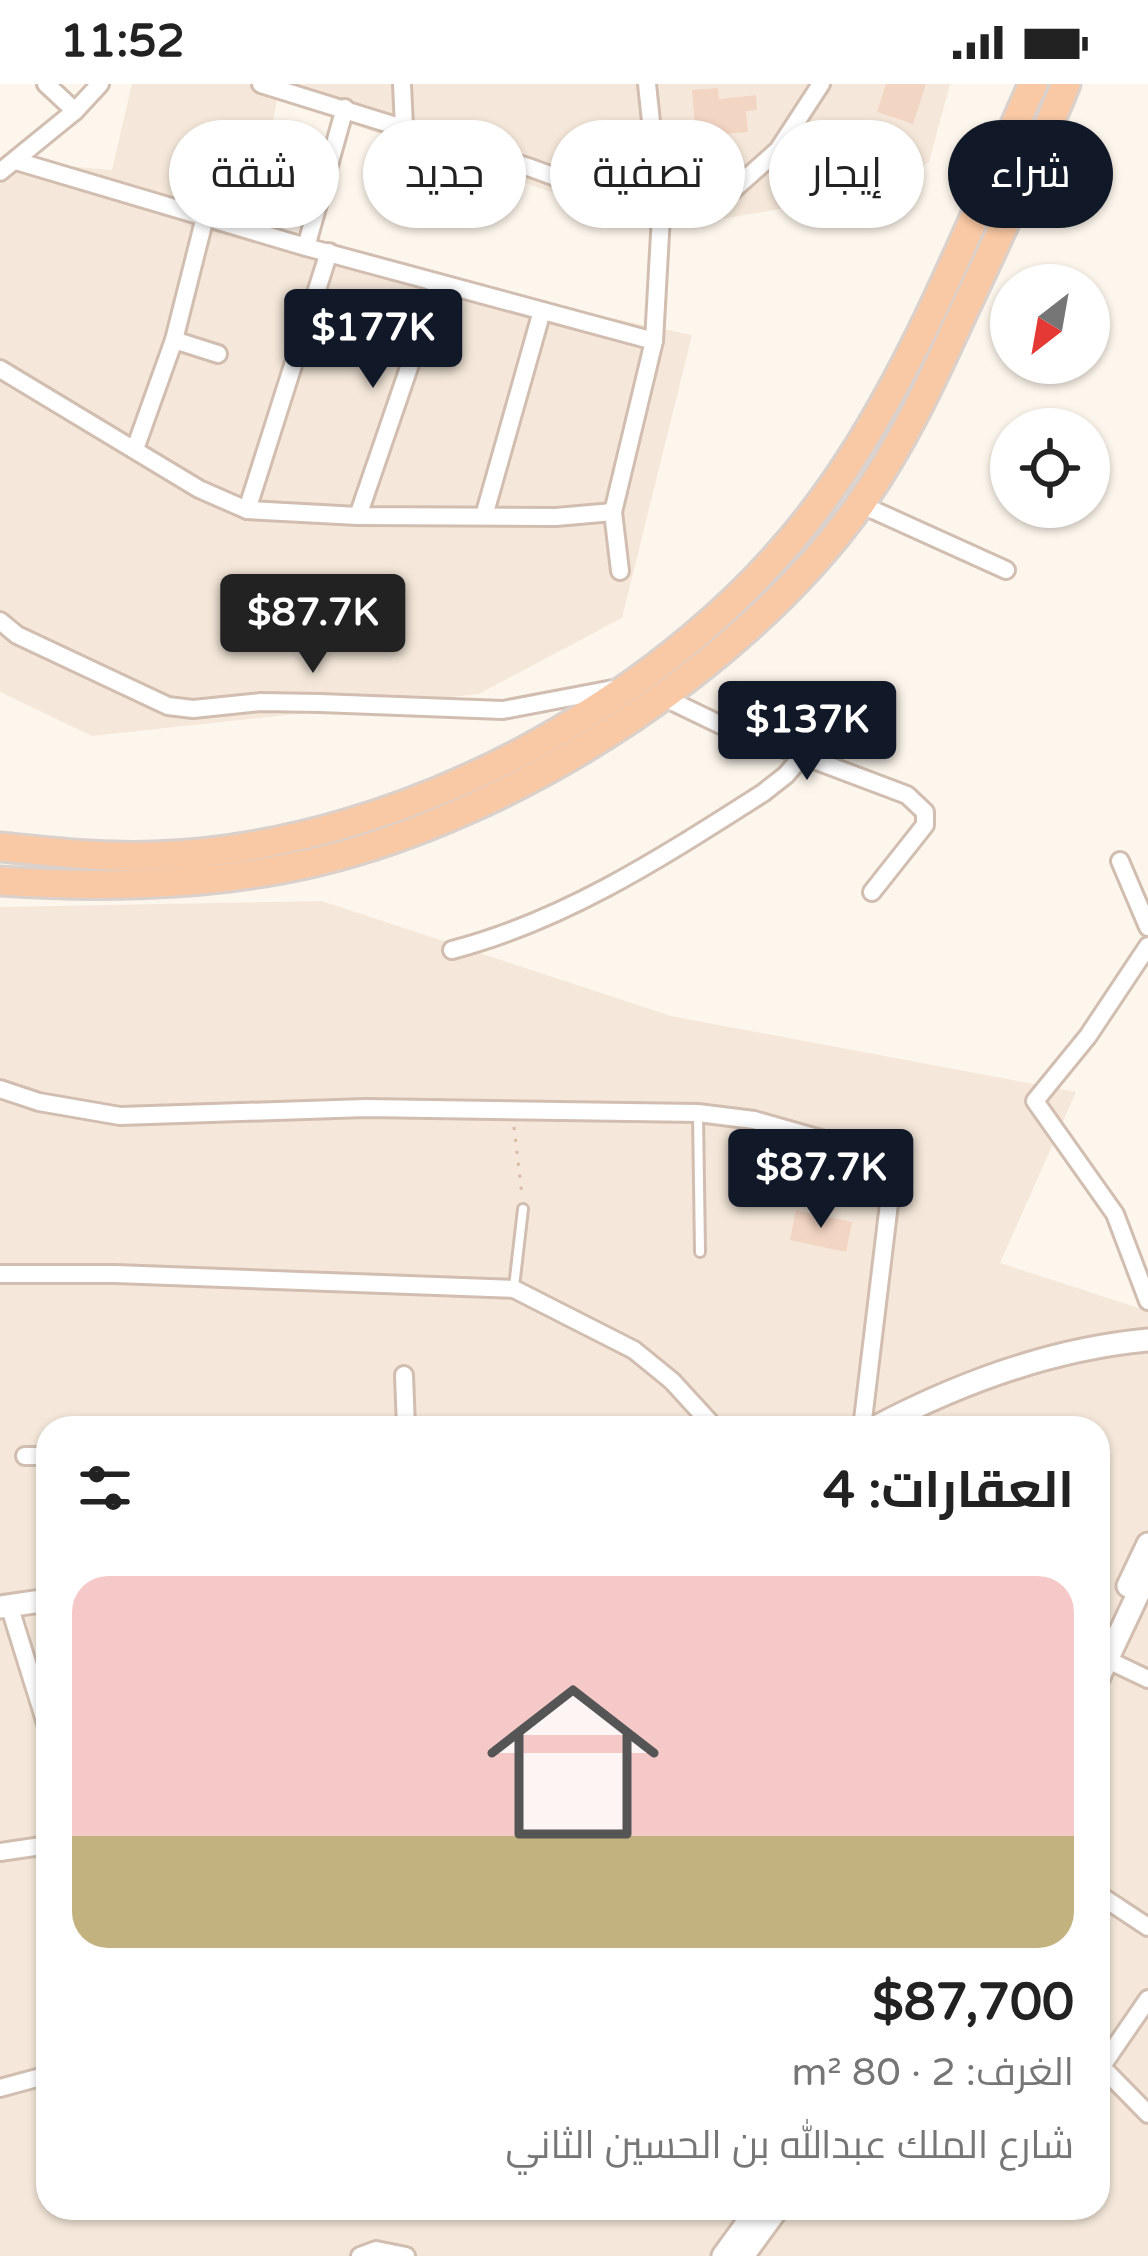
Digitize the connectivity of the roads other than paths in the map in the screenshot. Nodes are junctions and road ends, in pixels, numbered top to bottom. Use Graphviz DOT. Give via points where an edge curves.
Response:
graph roads {
  1 [pos="46,84"];
  2 [pos="100,84"];
  3 [pos="261,84"];
  4 [pos="402,84"];
  5 [pos="647,84"];
  6 [pos="821,84"];
  7 [pos="1033,84"];
  8 [pos="1066,84"];
  9 [pos="345,108"];
  10 [pos="75,111"];
  11 [pos="382,120"];
  12 [pos="404,120"];
  13 [pos="651,120"];
  14 [pos="16,160"];
  15 [pos="0,172"];
  16 [pos="745,179"];
  17 [pos="169,207"];
  18 [pos="202,228"];
  19 [pos="240,228"];
  20 [pos="660,228"];
  21 [pos="306,247"];
  22 [pos="329,252"];
  23 [pos="438,283"];
  24 [pos="542,311"];
  25 [pos="174,340"];
  26 [pos="654,340"];
  27 [pos="218,354"];
  28 [pos="0,369"];
  29 [pos="135,449"];
  30 [pos="860,505"];
  31 [pos="247,510"];
  32 [pos="613,512"];
  33 [pos="358,516"];
  34 [pos="484,516"];
  35 [pos="1006,570"];
  36 [pos="620,571"];
  37 [pos="0,621"];
  38 [pos="632,685"];
  39 [pos="663,697"];
  40 [pos="804,754"];
  41 [pos="0,847"];
  42 [pos="1120,862"];
  43 [pos="0,881"];
  44 [pos="872,892"];
  45 [pos="1148,926"];
  46 [pos="1148,946"];
  47 [pos="452,950"];
  48 [pos="0,1089"];
  49 [pos="698,1113"];
  50 [pos="523,1208"];
  51 [pos="700,1252"];
  52 [pos="0,1274"];
  53 [pos="514,1288"];
  54 [pos="1148,1301"];
  55 [pos="1148,1340"];
  56 [pos="404,1375"];
  57 [pos="406,1416"];
  58 [pos="704,1416"];
  59 [pos="863,1416"];
  60 [pos="897,1416"];
  61 [pos="25,1456"];
  62 [pos="36,1456"];
  63 [pos="1148,1544"];
  64 [pos="1148,1573"];
  65 [pos="36,1602"];
  66 [pos="4,1606"];
  67 [pos="1110,1640"];
  68 [pos="1110,1646"];
  69 [pos="1110,1666"];
  70 [pos="1148,1679"];
  71 [pos="36,1696"];
  72 [pos="36,1847"];
  73 [pos="0,1852"];
  74 [pos="1110,1902"];
  75 [pos="1148,1927"];
  76 [pos="1148,1999"];
  77 [pos="1110,2051"];
  78 [pos="1110,2075"];
  79 [pos="36,2078"];
  80 [pos="0,2089"];
  81 [pos="1148,2114"];
  82 [pos="749,2220"];
  83 [pos="769,2220"];
  84 [pos="360,2256"];
  85 [pos="406,2256"];
  86 [pos="723,2256"];
  87 [pos="743,2256"];
  1 -- 10 [label="street"];
  2 -- 10 [label="street"];
  3 -- 9 [label="street"];
  4 -- 12 [label="street"];
  5 -- 13 [label="street"];
  6 -- 16 [label="street" via="778,150"];
  7 -- 38 [label="highway" via="945,280 825,497 766,569"];
  8 -- 30 [label="highway" via="921,403"];
  9 -- 11 [label="street"];
  9 -- 21 [label="street"];
  10 -- 14 [label="street"];
  14 -- 15 [label="street"];
  14 -- 17 [label="street"];
  18 -- 25 [label="street"];
  19 -- 21 [label="street"];
  20 -- 26 [label="street"];
  21 -- 22 [label="street"];
  22 -- 23 [label="street"];
  22 -- 31 [label="street"];
  23 -- 24 [label="street"];
  23 -- 33 [label="street"];
  24 -- 26 [label="street"];
  24 -- 34 [label="street"];
  25 -- 27 [label="street"];
  25 -- 29 [label="street"];
  26 -- 32 [label="street"];
  28 -- 29 [label="street"];
  29 -- 31 [label="street"];
  30 -- 35 [label="street"];
  30 -- 39 [label="highway" via="776,602"];
  31 -- 33 [label="street"];
  32 -- 34 [label="street"];
  32 -- 36 [label="street"];
  33 -- 34 [label="street"];
  37 -- 38 [label="street" via="168,706 193,709 280,702 502,710"];
  38 -- 41 [label="highway" via="473,776 278,841 156,856"];
  39 -- 40 [label="street"];
  39 -- 43 [label="highway" via="602,740 490,796 409,833 314,862 160,884"];
  40 -- 44 [label="street" via="907,795 925,812 917,839"];
  40 -- 47 [label="street" via="763,793 594,896 510,935"];
  42 -- 45 [label="street"];
  46 -- 54 [label="street" via="1036,1101 1115,1214"];
  48 -- 49 [label="street" via="120,1116 366,1108"];
  49 -- 51 [label="lane"];
  49 -- 59 [label="street" via="754,1120 887,1164 891,1187"];
  50 -- 53 [label="lane"];
  52 -- 53 [label="street"];
  53 -- 58 [label="street" via="634,1351"];
  55 -- 60 [label="street" via="991,1374"];
  56 -- 57 [label="street"];
  61 -- 62 [label="street"];
  63 -- 67 [label="street"];
  64 -- 68 [label="street"];
  65 -- 66 [label="street"];
  66 -- 71 [label="street"];
  69 -- 70 [label="street"];
  72 -- 73 [label="street"];
  74 -- 75 [label="street"];
  76 -- 77 [label="street"];
  78 -- 81 [label="street"];
  79 -- 80 [label="street"];
  82 -- 86 [label="street"];
  83 -- 87 [label="street"];
  84 -- 85 [label="street"];
}
